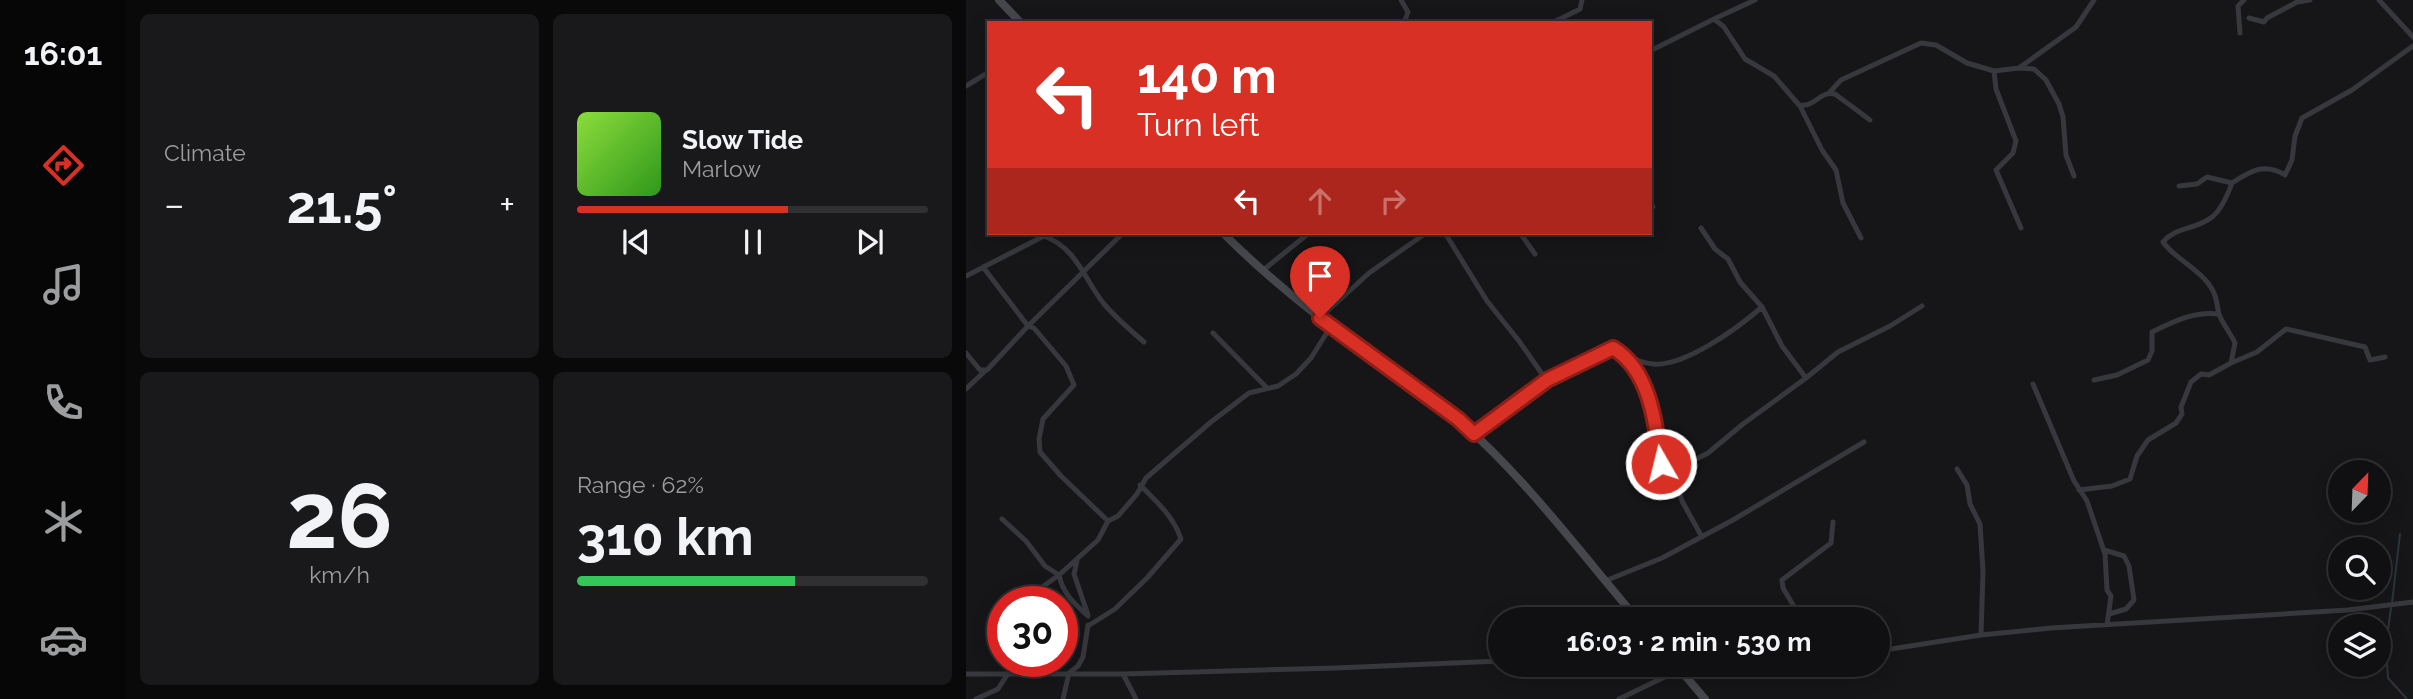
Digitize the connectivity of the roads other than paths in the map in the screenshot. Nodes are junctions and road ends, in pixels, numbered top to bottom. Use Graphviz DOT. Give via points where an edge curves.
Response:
graph roads {
  1 [pos="999,0"];
  2 [pos="1401,0"];
  3 [pos="1582,0"];
  4 [pos="1755,0"];
  5 [pos="2094,0"];
  6 [pos="2244,0"];
  7 [pos="2311,0"];
  8 [pos="2379,0"];
  9 [pos="2249,18"];
  10 [pos="1714,19"];
  11 [pos="1019,21"];
  12 [pos="1405,21"];
  13 [pos="1556,21"];
  14 [pos="2240,33"];
  15 [pos="2413,37"];
  16 [pos="2413,46"];
  17 [pos="1652,50"];
  18 [pos="2019,68"];
  19 [pos="1994,71"];
  20 [pos="987,73"];
  21 [pos="966,86"];
  22 [pos="1829,93"];
  23 [pos="1799,106"];
  24 [pos="1870,120"];
  25 [pos="2074,176"];
  26 [pos="2232,183"];
  27 [pos="2179,186"];
  28 [pos="1701,228"];
  29 [pos="2021,229"];
  30 [pos="1121,235"];
  31 [pos="1225,235"];
  32 [pos="1307,235"];
  33 [pos="1423,235"];
  34 [pos="1446,235"];
  35 [pos="1521,235"];
  36 [pos="1861,238"];
  37 [pos="1535,254"];
  38 [pos="983,267"];
  39 [pos="1262,271"];
  40 [pos="1085,272"];
  41 [pos="966,275"];
  42 [pos="1922,306"];
  43 [pos="1762,307"];
  44 [pos="2220,314"];
  45 [pos="1320,318"];
  46 [pos="1028,326"];
  47 [pos="1331,327"];
  48 [pos="1213,332"];
  49 [pos="1144,342"];
  50 [pos="966,353"];
  51 [pos="1626,356"];
  52 [pos="2385,357"];
  53 [pos="2231,363"];
  54 [pos="984,372"];
  55 [pos="1806,379"];
  56 [pos="1547,380"];
  57 [pos="2094,380"];
  58 [pos="2033,384"];
  59 [pos="1267,388"];
  60 [pos="966,389"];
  61 [pos="1474,434"];
  62 [pos="1864,442"];
  63 [pos="1957,469"];
  64 [pos="1674,476"];
  65 [pos="1140,485"];
  66 [pos="2079,490"];
  67 [pos="1002,519"];
  68 [pos="1108,521"];
  69 [pos="1833,522"];
  70 [pos="1702,537"];
  71 [pos="2104,550"];
  72 [pos="1078,559"];
  73 [pos="1059,575"];
  74 [pos="1605,581"];
  75 [pos="1044,586"];
  76 [pos="2413,602"];
  77 [pos="1627,607"];
  78 [pos="1794,607"];
  79 [pos="2109,614"];
  80 [pos="1088,615"];
  81 [pos="2107,625"];
  82 [pos="1088,626"];
  83 [pos="1981,635"];
  84 [pos="1890,649"];
  85 [pos="1488,662"];
  86 [pos="1078,666"];
  87 [pos="987,673"];
  88 [pos="1078,673"];
  89 [pos="966,674"];
  90 [pos="1123,674"];
  91 [pos="1006,677"];
  92 [pos="1068,677"];
  93 [pos="1665,677"];
  94 [pos="1685,677"];
  95 [pos="976,699"];
  96 [pos="1063,699"];
  97 [pos="1136,699"];
  98 [pos="1619,699"];
  99 [pos="1705,699"];
  1 -- 11 [label="main road"];
  2 -- 12 [label="street" via="1408,12"];
  3 -- 13 [label="street" via="1580,9"];
  4 -- 10 [label="street"];
  5 -- 18 [label="street" via="2076,27"];
  6 -- 14 [label="street" via="2238,6"];
  7 -- 9 [label="street" via="2297,2 2264,22"];
  8 -- 15 [label="street"];
  10 -- 17 [label="street"];
  10 -- 23 [label="street" via="1745,59 1774,76"];
  16 -- 26 [label="street" via="2352,90 2302,118 2285,175 2265,168"];
  18 -- 19 [label="street"];
  18 -- 25 [label="street" via="2034,69 2059,104 2066,155"];
  19 -- 22 [label="street" via="1966,63 1936,45 1921,43 1841,80"];
  19 -- 29 [label="street" via="2016,141 2014,153 1996,170"];
  20 -- 21 [label="street"];
  22 -- 23 [label="street"];
  22 -- 24 [label="street"];
  23 -- 36 [label="street" via="1836,170 1843,204"];
  26 -- 27 [label="street" via="2207,177 2197,184"];
  26 -- 44 [label="street" via="2214,216 2171,233 2163,242 2170,253 2208,282 2220,304"];
  28 -- 43 [label="street"];
  30 -- 40 [label="street"];
  31 -- 39 [label="main road"];
  32 -- 39 [label="street"];
  33 -- 45 [label="street" via="1357,282"];
  34 -- 56 [label="street" via="1487,301"];
  35 -- 37 [label="street"];
  38 -- 40 [label="street" via="1044,236 1071,253"];
  38 -- 41 [label="street"];
  38 -- 46 [label="street"];
  39 -- 45 [label="main road"];
  40 -- 46 [label="street"];
  40 -- 49 [label="street" via="1107,307"];
  42 -- 55 [label="street" via="1838,352"];
  43 -- 51 [label="street" via="1703,349 1652,364"];
  43 -- 55 [label="street"];
  44 -- 53 [label="street" via="2235,343"];
  44 -- 57 [label="street" via="2203,312 2152,332 2148,360"];
  45 -- 47 [label="main road"];
  46 -- 54 [label="street"];
  46 -- 68 [label="street" via="1066,366 1074,385 1043,419 1040,452"];
  47 -- 59 [label="street" via="1296,374"];
  47 -- 61 [label="main road"];
  48 -- 59 [label="street"];
  50 -- 54 [label="street"];
  51 -- 56 [label="street" via="1613,348"];
  51 -- 64 [label="street" via="1652,409 1661,464"];
  52 -- 53 [label="street" via="2370,360 2365,347 2286,329 2257,352"];
  53 -- 66 [label="street" via="2191,382 2182,414 2176,423 2148,440 2130,479"];
  54 -- 60 [label="street"];
  55 -- 64 [label="street"];
  56 -- 61 [label="street"];
  58 -- 66 [label="street"];
  59 -- 65 [label="street" via="1250,393 1211,422"];
  61 -- 74 [label="main road"];
  62 -- 70 [label="street"];
  63 -- 83 [label="street" via="1980,524"];
  64 -- 70 [label="street"];
  65 -- 68 [label="street" via="1118,516"];
  65 -- 82 [label="street" via="1177,527 1181,539 1115,609"];
  66 -- 71 [label="street"];
  67 -- 73 [label="street"];
  68 -- 72 [label="street" via="1098,540"];
  69 -- 78 [label="street" via="1831,543 1782,580"];
  70 -- 74 [label="street"];
  71 -- 79 [label="street"];
  71 -- 79 [label="street" via="2124,556 2134,600 2126,610"];
  72 -- 73 [label="street"];
  72 -- 80 [label="street" via="1074,573"];
  73 -- 75 [label="street"];
  73 -- 80 [label="street" via="1062,588"];
  74 -- 77 [label="main road"];
  76 -- 81 [label="street"];
  79 -- 81 [label="street"];
  80 -- 82 [label="street"];
  81 -- 83 [label="street"];
  82 -- 86 [label="street"];
  83 -- 84 [label="street"];
  85 -- 90 [label="street"];
  87 -- 89 [label="street"];
  88 -- 90 [label="street"];
  90 -- 97 [label="street"];
  91 -- 95 [label="street" via="998,689"];
  92 -- 96 [label="street"];
  93 -- 98 [label="street"];
  94 -- 99 [label="main road"];
}
